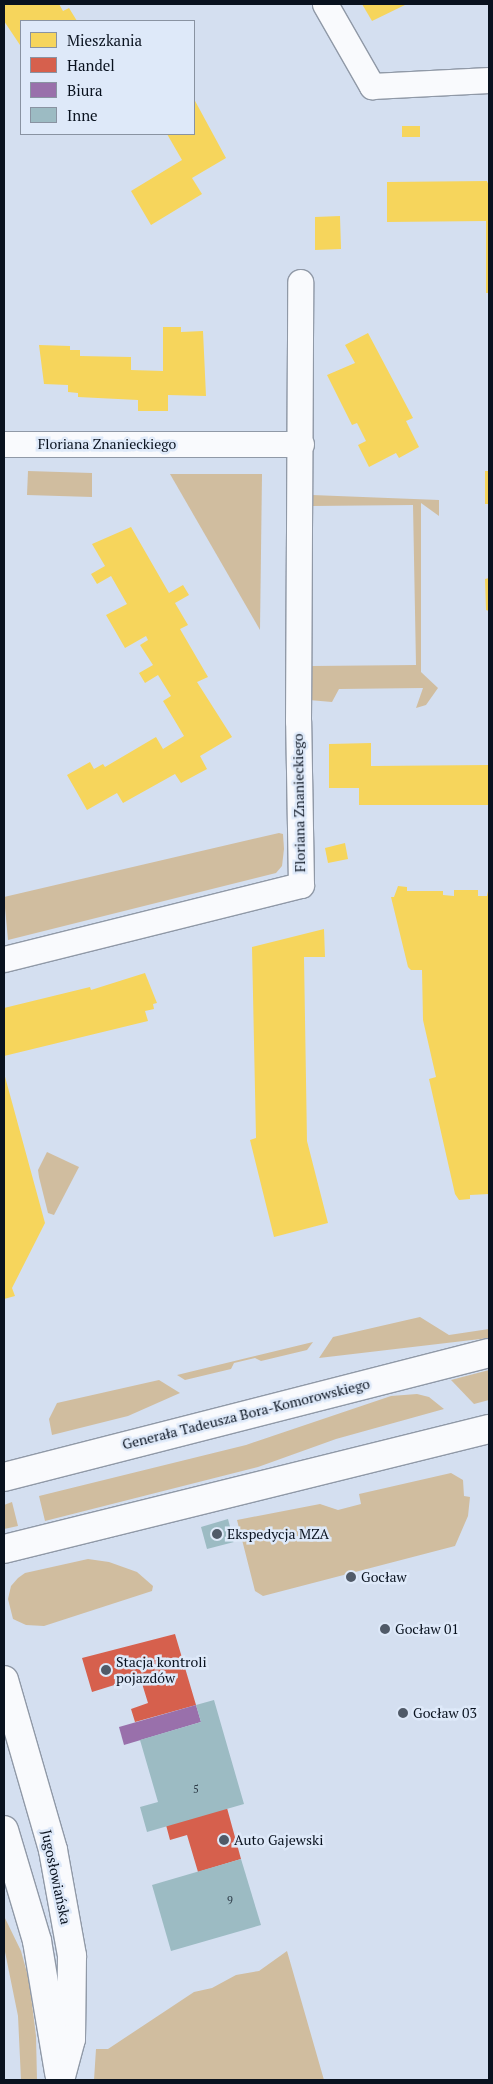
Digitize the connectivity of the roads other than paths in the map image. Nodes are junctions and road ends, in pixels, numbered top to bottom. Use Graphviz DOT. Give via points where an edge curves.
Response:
graph roads {
  1 [pos="325,4"];
  2 [pos="489,80"];
  3 [pos="300,282"];
  4 [pos="4,444"];
  5 [pos="301,444"];
  6 [pos="4,959"];
  7 [pos="489,1353"];
  8 [pos="489,1429"];
  9 [pos="4,1477"];
  10 [pos="4,1548"];
  11 [pos="4,1680"];
  12 [pos="4,1830"];
  13 [pos="60,2079"];
  1 -- 2 [label="street" via="372,86"];
  3 -- 5 [label="street, Floriana Znanieckiego"];
  4 -- 5 [label="street, Floriana Znanieckiego"];
  5 -- 6 [label="street, Floriana Znanieckiego" via="298,713 301,885"];
  7 -- 9 [label="street, Generała Tadeusza Bora-Komorowskiego"];
  8 -- 10 [label="street"];
  11 -- 13 [label="street, Jugosłowiańska" via="53,1850 72,1956 71,2039"];
  12 -- 13 [label="street, Jugosłowiańska" via="37,1941"];
}
